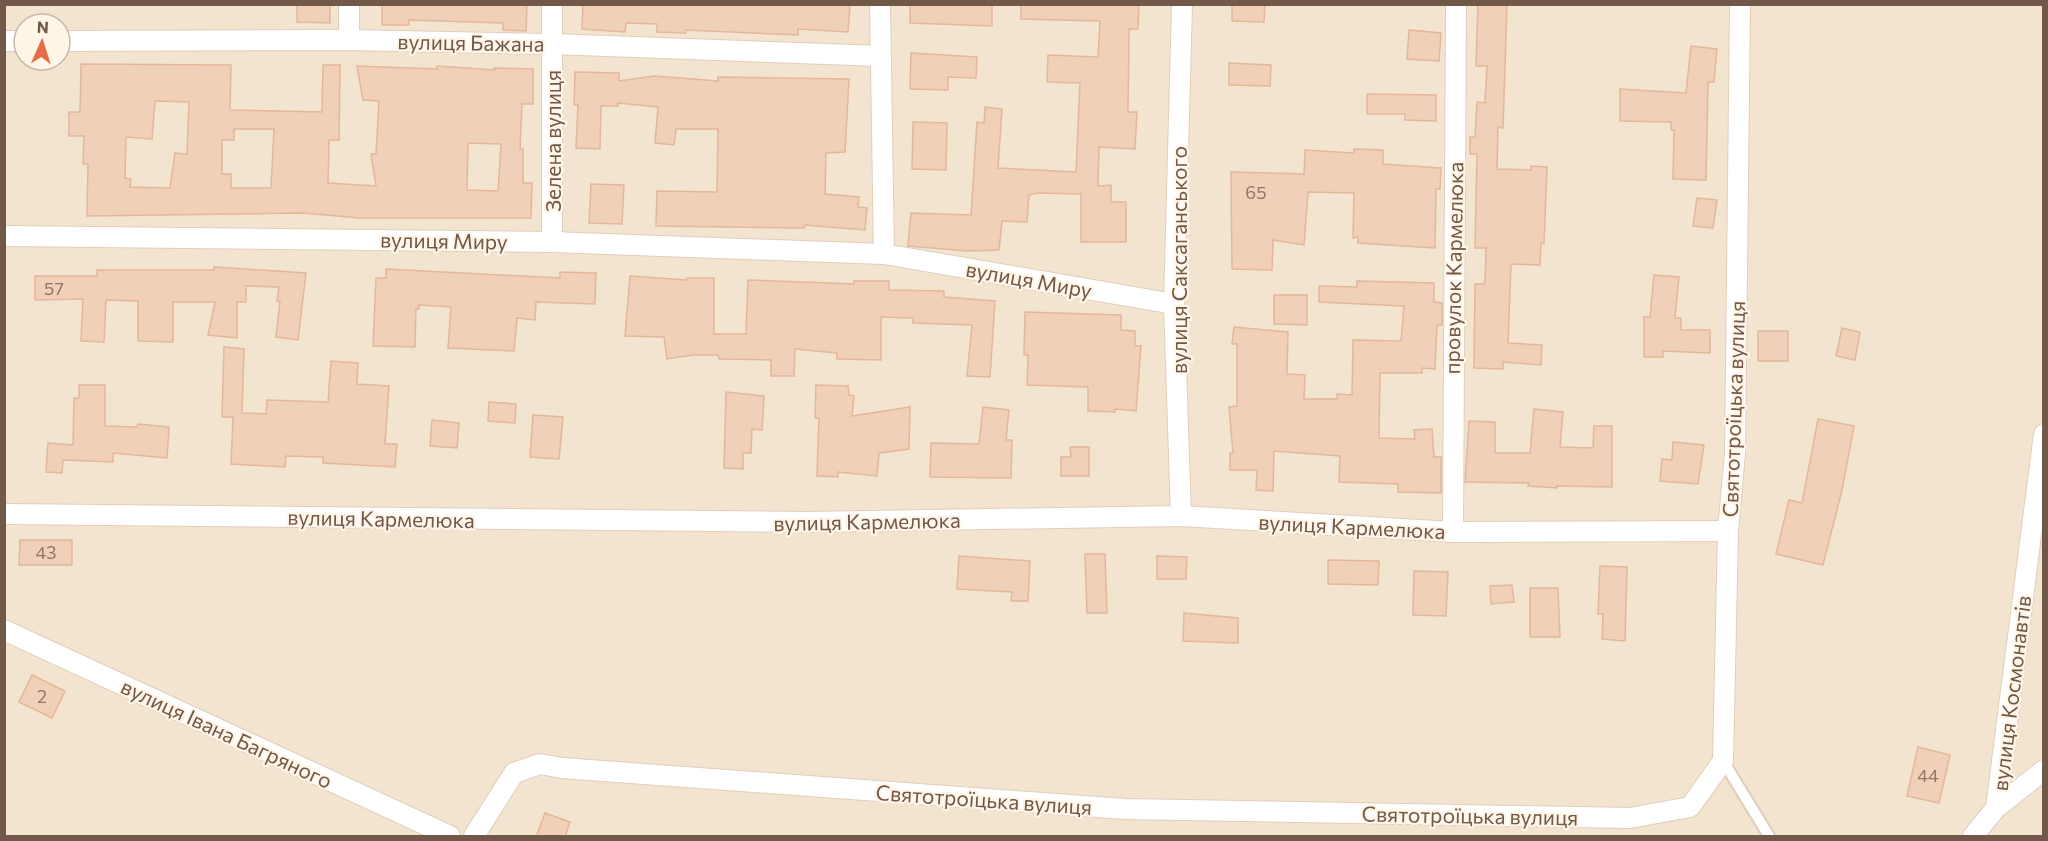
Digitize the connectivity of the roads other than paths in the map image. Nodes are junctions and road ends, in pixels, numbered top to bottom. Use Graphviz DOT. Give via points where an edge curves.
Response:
graph roads {
  1 [pos="349,4"];
  2 [pos="552,4"];
  3 [pos="880,4"];
  4 [pos="1182,4"];
  5 [pos="1456,4"];
  6 [pos="1740,4"];
  7 [pos="349,40"];
  8 [pos="72,41"];
  9 [pos="552,44"];
  10 [pos="881,56"];
  11 [pos="4,236"];
  12 [pos="552,242"];
  13 [pos="884,254"];
  14 [pos="1174,304"];
  15 [pos="2043,434"];
  16 [pos="4,514"];
  17 [pos="1181,516"];
  18 [pos="1728,531"];
  19 [pos="1453,532"];
  20 [pos="4,630"];
  21 [pos="1723,761"];
  22 [pos="2043,770"];
  23 [pos="1996,808"];
  24 [pos="450,837"];
  25 [pos="474,837"];
  26 [pos="1769,837"];
  27 [pos="1973,837"];
  1 -- 7 [label="street"];
  2 -- 9 [label="street, Зелена вулиця"];
  3 -- 10 [label="street"];
  4 -- 14 [label="street, вулиця Саксаганського"];
  5 -- 19 [label="street, провулок Кармелюка"];
  6 -- 18 [label="street, Святотроїцька вулиця" via="1735,453"];
  7 -- 8 [label="street, вулиця Бажана"];
  7 -- 9 [label="street, вулиця Бажана"];
  9 -- 10 [label="street, вулиця Бажана"];
  9 -- 12 [label="street, Зелена вулиця"];
  10 -- 13 [label="street"];
  11 -- 12 [label="street, вулиця Миру"];
  12 -- 13 [label="street, вулиця Миру"];
  13 -- 14 [label="street, вулиця Миру"];
  14 -- 17 [label="street, вулиця Саксаганського"];
  15 -- 23 [label="street, вулиця Космонавтів"];
  16 -- 17 [label="street, вулиця Кармелюка" via="808,522"];
  17 -- 19 [label="street, вулиця Кармелюка"];
  18 -- 19 [label="street, вулиця Кармелюка"];
  18 -- 21 [label="street, Святотроїцька вулиця"];
  20 -- 24 [label="street, вулиця Івана Багряного"];
  21 -- 25 [label="street, Святотроїцька вулиця" via="1690,807 1630,818 1125,809 540,764 514,773"];
  21 -- 26 [label="lane"];
  22 -- 23 [label="street"];
  23 -- 27 [label="street, вулиця Космонавтів"];
}
